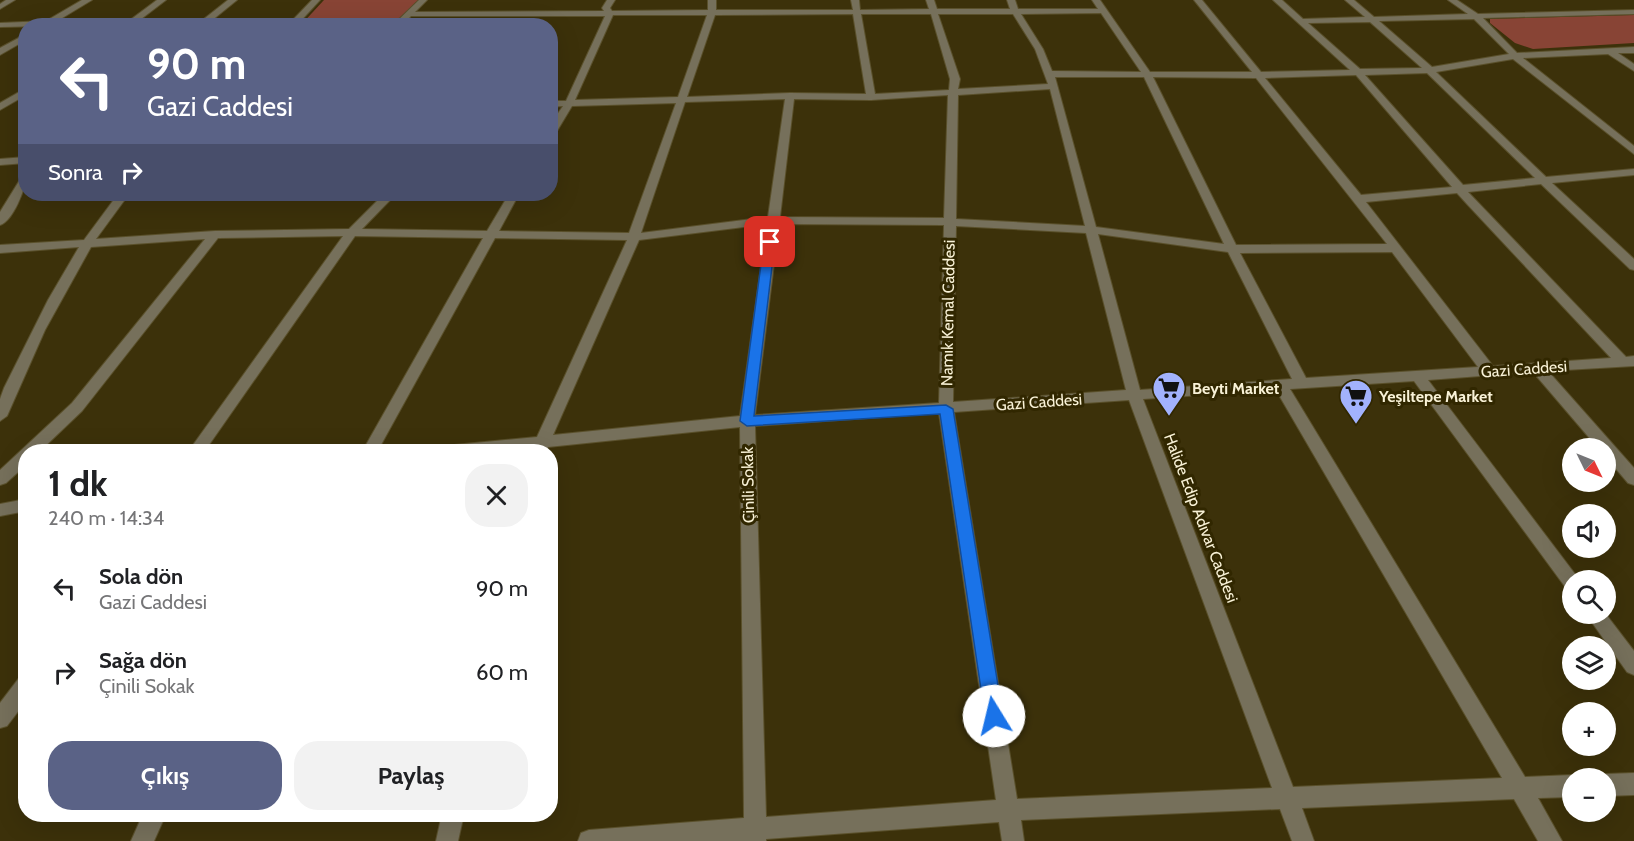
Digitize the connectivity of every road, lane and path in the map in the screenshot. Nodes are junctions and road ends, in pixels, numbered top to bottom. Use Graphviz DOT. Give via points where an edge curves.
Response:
graph roads {
  1 [pos="11,0"];
  2 [pos="88,0"];
  3 [pos="162,0"];
  4 [pos="233,0"];
  5 [pos="316,0"];
  6 [pos="423,0"];
  7 [pos="611,0"];
  8 [pos="855,0"];
  9 [pos="1096,0"];
  10 [pos="1198,0"];
  11 [pos="1277,0"];
  12 [pos="1349,0"];
  13 [pos="1452,0"];
  14 [pos="1624,0"];
  15 [pos="1634,5"];
  16 [pos="712,6"];
  17 [pos="932,6"];
  18 [pos="1013,6"];
  19 [pos="0,7"];
  20 [pos="1102,11"];
  21 [pos="857,12"];
  22 [pos="1634,12"];
  23 [pos="409,14"];
  24 [pos="530,14"];
  25 [pos="610,14"];
  26 [pos="1476,16"];
  27 [pos="55,18"];
  28 [pos="137,18"];
  29 [pos="209,18"];
  30 [pos="299,18"];
  31 [pos="405,18"];
  32 [pos="527,18"];
  33 [pos="1301,21"];
  34 [pos="1375,21"];
  35 [pos="0,25"];
  36 [pos="18,25"];
  37 [pos="18,40"];
  38 [pos="0,42"];
  39 [pos="18,42"];
  40 [pos="1634,50"];
  41 [pos="0,51"];
  42 [pos="1609,51"];
  43 [pos="1515,56"];
  44 [pos="1634,68"];
  45 [pos="1431,70"];
  46 [pos="1358,72"];
  47 [pos="1146,73"];
  48 [pos="1260,75"];
  49 [pos="1052,80"];
  50 [pos="953,91"];
  51 [pos="18,96"];
  52 [pos="790,96"];
  53 [pos="871,98"];
  54 [pos="682,99"];
  55 [pos="558,104"];
  56 [pos="569,104"];
  57 [pos="0,107"];
  58 [pos="558,121"];
  59 [pos="1634,151"];
  60 [pos="18,161"];
  61 [pos="0,162"];
  62 [pos="1634,172"];
  63 [pos="1542,179"];
  64 [pos="1460,190"];
  65 [pos="18,192"];
  66 [pos="1358,199"];
  67 [pos="118,201"];
  68 [pos="383,201"];
  69 [pos="510,201"];
  70 [pos="773,220"];
  71 [pos="0,222"];
  72 [pos="950,222"];
  73 [pos="1092,231"];
  74 [pos="352,232"];
  75 [pos="490,233"];
  76 [pos="214,235"];
  77 [pos="634,237"];
  78 [pos="88,243"];
  79 [pos="1396,248"];
  80 [pos="0,249"];
  81 [pos="1232,249"];
  82 [pos="1634,266"];
  83 [pos="1629,361"];
  84 [pos="1537,368"];
  85 [pos="1490,371"];
  86 [pos="1418,376"];
  87 [pos="1302,384"];
  88 [pos="1281,386"];
  89 [pos="1134,394"];
  90 [pos="946,409"];
  91 [pos="0,416"];
  92 [pos="747,421"];
  93 [pos="38,444"];
  94 [pos="201,444"];
  95 [pos="373,444"];
  96 [pos="541,444"];
  97 [pos="557,444"];
  98 [pos="18,462"];
  99 [pos="1634,478"];
  100 [pos="0,479"];
  101 [pos="18,507"];
  102 [pos="0,510"];
  103 [pos="1562,570"];
  104 [pos="1602,624"];
  105 [pos="1634,666"];
  106 [pos="18,695"];
  107 [pos="0,719"];
  108 [pos="1634,784"];
  109 [pos="1616,785"];
  110 [pos="1562,786"];
  111 [pos="1520,788"];
  112 [pos="1288,797"];
  113 [pos="1009,810"];
  114 [pos="151,822"];
  115 [pos="451,822"];
  116 [pos="756,834"];
  117 [pos="142,841"];
  118 [pos="447,841"];
  119 [pos="589,841"];
  120 [pos="1013,841"];
  121 [pos="1303,841"];
  122 [pos="1551,841"];
  1 -- 19 [label="street"];
  2 -- 27 [label="street"];
  3 -- 28 [label="street"];
  4 -- 29 [label="street"];
  5 -- 30 [label="street"];
  6 -- 23 [label="street"];
  7 -- 25 [label="street" via="606,8"];
  8 -- 21 [label="street"];
  9 -- 20 [label="street"];
  10 -- 48 [label="street"];
  11 -- 33 [label="street"];
  12 -- 34 [label="street"];
  13 -- 26 [label="street"];
  14 -- 15 [label="street"];
  16 -- 21 [label="street"];
  16 -- 25 [label="street"];
  16 -- 54 [label="street"];
  17 -- 18 [label="street"];
  17 -- 21 [label="street"];
  17 -- 50 [label="street, Namık Kemal Caddesi" via="955,79"];
  18 -- 20 [label="street"];
  18 -- 49 [label="street, Halide Edip Adıvar Caddesi"];
  20 -- 47 [label="street"];
  21 -- 53 [label="street"];
  22 -- 26 [label="street"];
  23 -- 24 [label="street"];
  23 -- 31 [label="street"];
  24 -- 25 [label="street"];
  24 -- 32 [label="street"];
  25 -- 56 [label="street"];
  26 -- 34 [label="street"];
  26 -- 43 [label="street"];
  33 -- 34 [label="street"];
  33 -- 46 [label="street"];
  34 -- 45 [label="street"];
  35 -- 36 [label="street"];
  37 -- 38 [label="street"];
  39 -- 41 [label="street"];
  40 -- 42 [label="street"];
  42 -- 43 [label="street"];
  42 -- 44 [label="street"];
  43 -- 45 [label="street"];
  43 -- 59 [label="street"];
  45 -- 46 [label="street"];
  45 -- 63 [label="street"];
  46 -- 48 [label="street"];
  46 -- 64 [label="street"];
  47 -- 48 [label="street"];
  47 -- 49 [label="street"];
  47 -- 81 [label="street"];
  48 -- 66 [label="street"];
  49 -- 50 [label="street" via="996,91"];
  49 -- 73 [label="street, Halide Edip Adıvar Caddesi"];
  50 -- 53 [label="street"];
  50 -- 72 [label="street, Namık Kemal Caddesi"];
  51 -- 57 [label="street"];
  52 -- 53 [label="street"];
  52 -- 54 [label="street"];
  52 -- 70 [label="street, Çinili Sokak"];
  54 -- 56 [label="street"];
  54 -- 77 [label="street"];
  55 -- 56 [label="street"];
  56 -- 58 [label="street"];
  60 -- 61 [label="street"];
  62 -- 63 [label="street"];
  63 -- 64 [label="street"];
  63 -- 82 [label="street"];
  64 -- 66 [label="street"];
  64 -- 83 [label="street"];
  65 -- 71 [label="street"];
  66 -- 79 [label="street"];
  67 -- 78 [label="street"];
  68 -- 74 [label="street"];
  69 -- 75 [label="street"];
  70 -- 72 [label="street"];
  70 -- 77 [label="street"];
  70 -- 92 [label="street, Çinili Sokak"];
  72 -- 73 [label="street"];
  72 -- 90 [label="street, Namık Kemal Caddesi"];
  73 -- 81 [label="street"];
  73 -- 89 [label="street, Halide Edip Adıvar Caddesi"];
  74 -- 75 [label="street"];
  74 -- 76 [label="street"];
  74 -- 94 [label="street"];
  75 -- 77 [label="street"];
  75 -- 95 [label="street"];
  76 -- 78 [label="street"];
  76 -- 93 [label="street" via="77,407"];
  77 -- 96 [label="street"];
  78 -- 80 [label="street"];
  78 -- 91 [label="street" via="21,364"];
  79 -- 81 [label="street"];
  79 -- 85 [label="street"];
  81 -- 87 [label="street"];
  83 -- 84 [label="street, Gazi Caddesi"];
  84 -- 85 [label="street, Gazi Caddesi"];
  84 -- 99 [label="street"];
  85 -- 86 [label="street, Gazi Caddesi"];
  86 -- 87 [label="street, Gazi Caddesi"];
  86 -- 103 [label="street"];
  87 -- 88 [label="street, Gazi Caddesi"];
  88 -- 89 [label="street, Gazi Caddesi"];
  88 -- 111 [label="street"];
  89 -- 90 [label="street, Gazi Caddesi"];
  89 -- 112 [label="street, Halide Edip Adıvar Caddesi"];
  90 -- 92 [label="street, Gazi Caddesi"];
  90 -- 113 [label="street, Namık Kemal Caddesi"];
  92 -- 97 [label="street, Gazi Caddesi"];
  92 -- 116 [label="street, Çinili Sokak"];
  98 -- 100 [label="street"];
  101 -- 102 [label="street"];
  104 -- 105 [label="street"];
  106 -- 107 [label="street"];
  108 -- 109 [label="street"];
  110 -- 111 [label="street"];
  111 -- 112 [label="street"];
  111 -- 122 [label="street"];
  112 -- 113 [label="street"];
  112 -- 121 [label="street, Halide Edip Adıvar Caddesi"];
  113 -- 116 [label="street"];
  113 -- 120 [label="street, Namık Kemal Caddesi"];
  114 -- 117 [label="street"];
  115 -- 118 [label="street"];
  116 -- 119 [label="street"];
}
